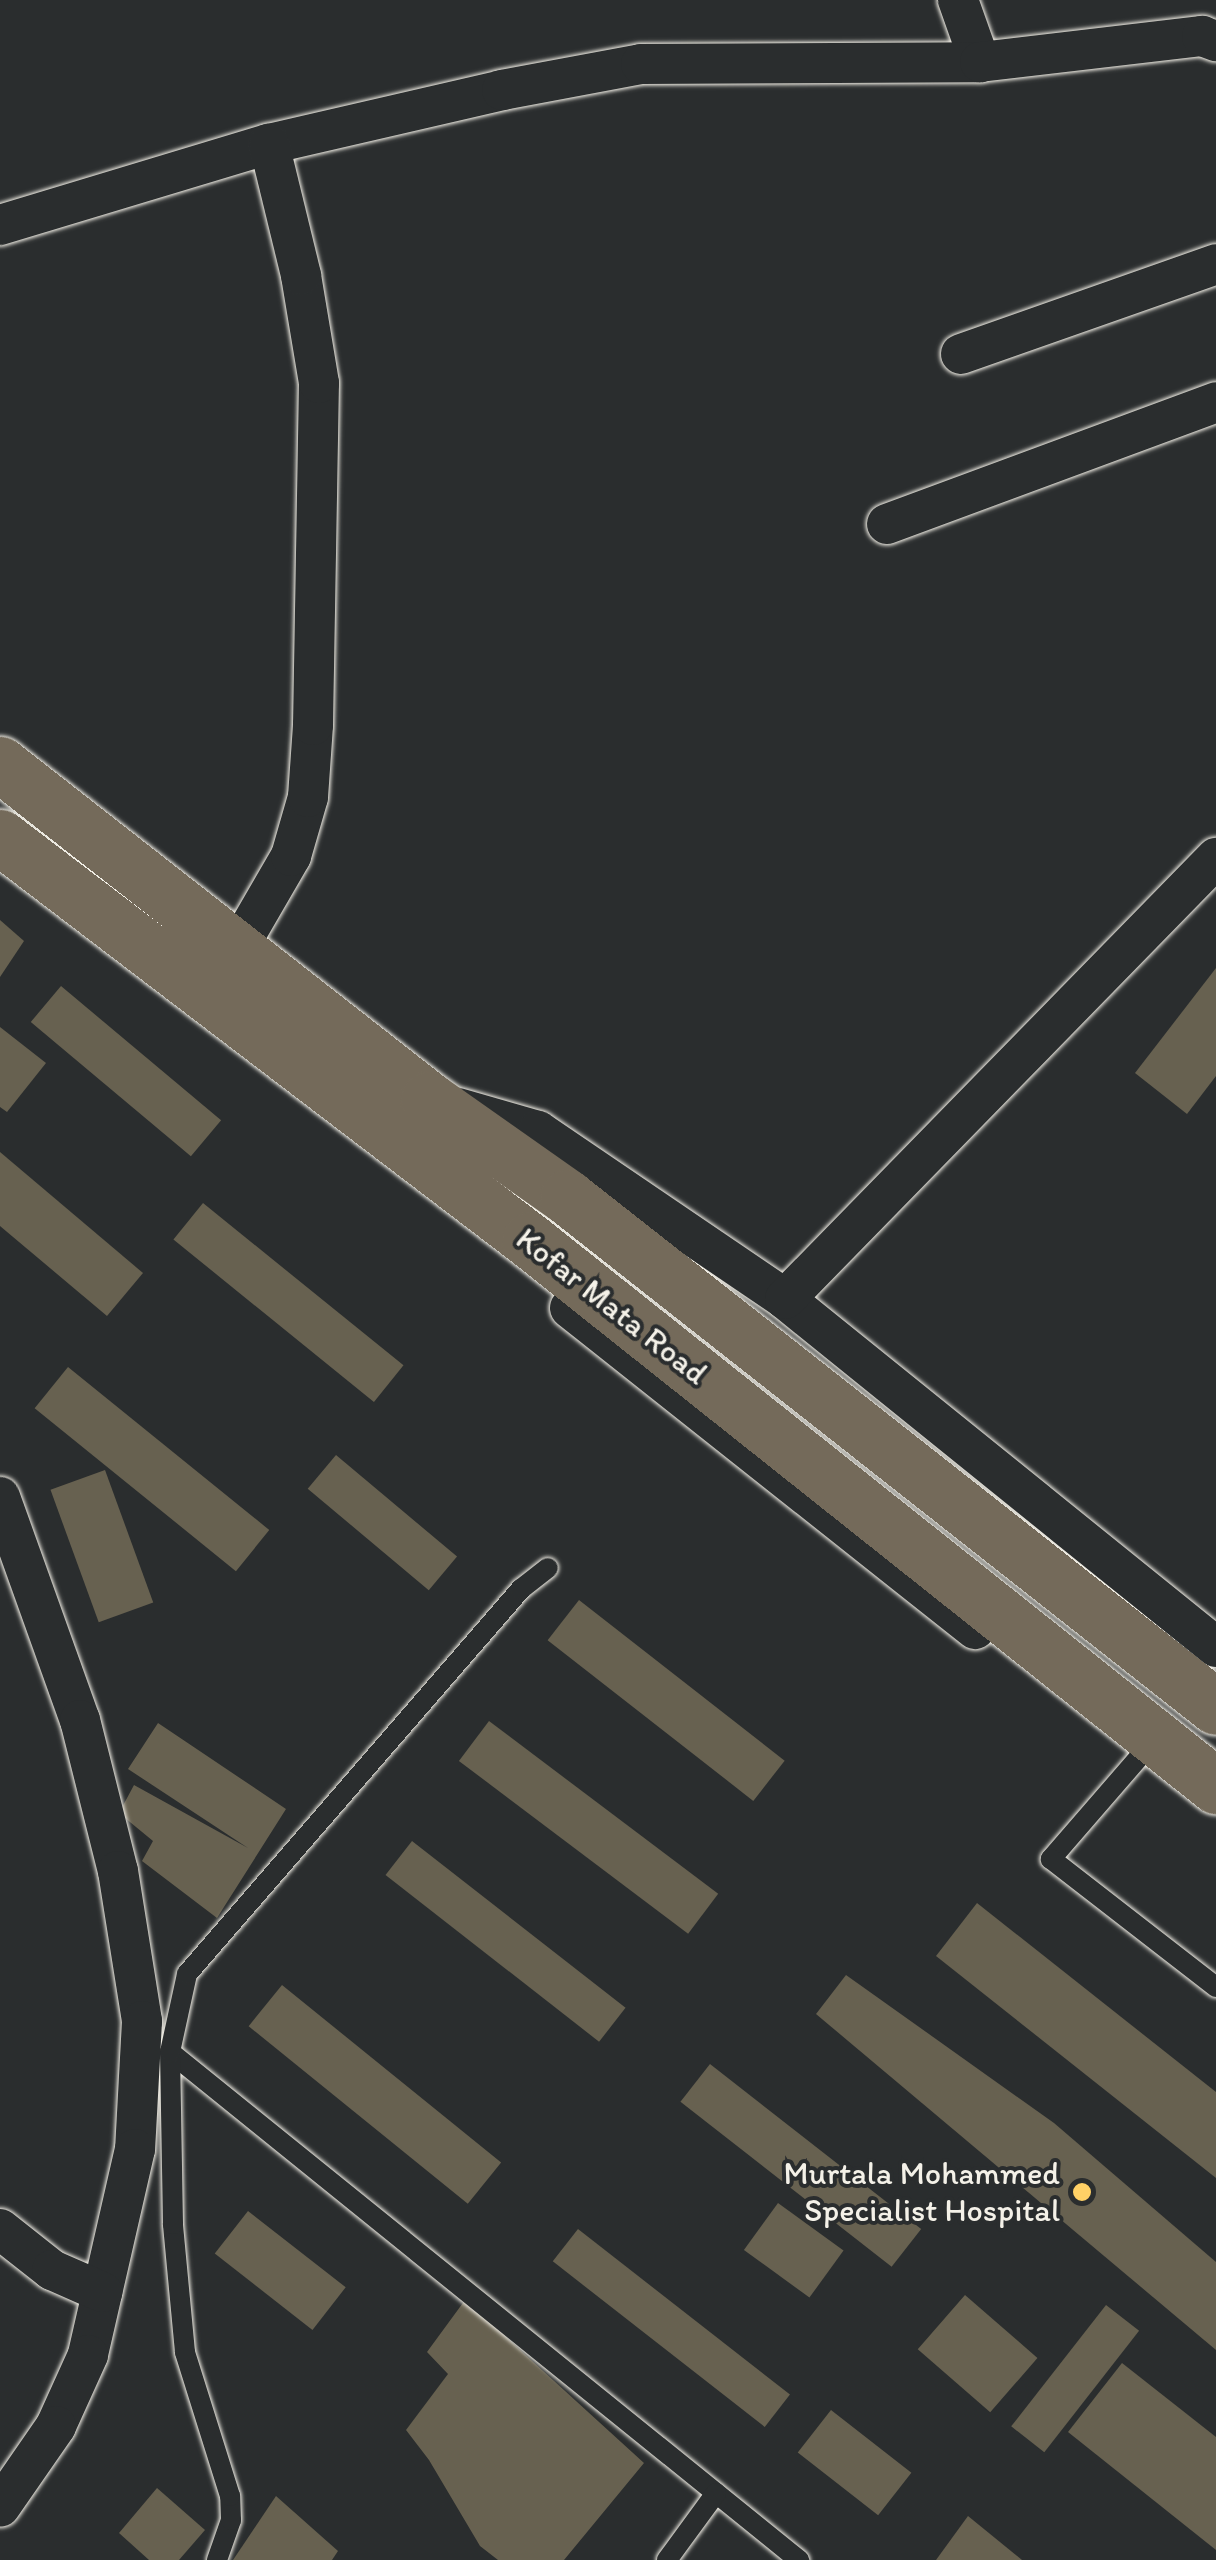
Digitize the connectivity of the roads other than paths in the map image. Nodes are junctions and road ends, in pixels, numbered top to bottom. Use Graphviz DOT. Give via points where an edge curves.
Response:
graph roads {
  1 [pos="958,0"];
  2 [pos="1203,26"];
  3 [pos="980,62"];
  4 [pos="270,144"];
  5 [pos="0,225"];
  6 [pos="1216,264"];
  7 [pos="961,354"];
  8 [pos="1216,402"];
  9 [pos="887,524"];
  10 [pos="6,781"];
  11 [pos="0,837"];
  12 [pos="1216,858"];
  13 [pos="236,951"];
  14 [pos="428,1099"];
  15 [pos="429,1162"];
  16 [pos="786,1299"];
  17 [pos="0,1497"];
  18 [pos="548,1568"];
  19 [pos="1216,1647"];
  20 [pos="1216,1706"];
  21 [pos="1141,1755"];
  22 [pos="1216,1786"];
  23 [pos="1216,1816"];
  24 [pos="1216,1987"];
  25 [pos="170,2052"];
  26 [pos="0,2229"];
  27 [pos="102,2292"];
  28 [pos="716,2493"];
  29 [pos="0,2507"];
  30 [pos="217,2560"];
  31 [pos="667,2560"];
  32 [pos="799,2560"];
  1 -- 3 [label="street"];
  2 -- 3 [label="street"];
  3 -- 4 [label="street" via="641,64"];
  4 -- 5 [label="street"];
  4 -- 13 [label="street" via="319,383 313,725 308,796 291,856"];
  6 -- 7 [label="street"];
  8 -- 9 [label="street"];
  10 -- 13 [label="main road, Kofar Mata Road"];
  11 -- 15 [label="main road, Kofar Mata Road"];
  12 -- 16 [label="street"];
  13 -- 14 [label="main road, Kofar Mata Road"];
  14 -- 16 [label="street" via="538,1131"];
  14 -- 20 [label="main road, Kofar Mata Road" via="567,1197"];
  15 -- 21 [label="street" via="494,1246 832,1519"];
  15 -- 22 [label="main road, Kofar Mata Road"];
  16 -- 19 [label="street"];
  17 -- 27 [label="street" via="80,1720 118,1871 142,2021 135,2148"];
  18 -- 25 [label="lane" via="521,1589 187,1974"];
  21 -- 23 [label="street"];
  21 -- 24 [label="lane" via="1051,1859"];
  25 -- 28 [label="lane"];
  25 -- 30 [label="lane" via="172,2224 185,2352 230,2496"];
  26 -- 27 [label="street" via="52,2270"];
  27 -- 29 [label="street" via="74,2390"];
  28 -- 31 [label="lane"];
  28 -- 32 [label="lane"];
}
